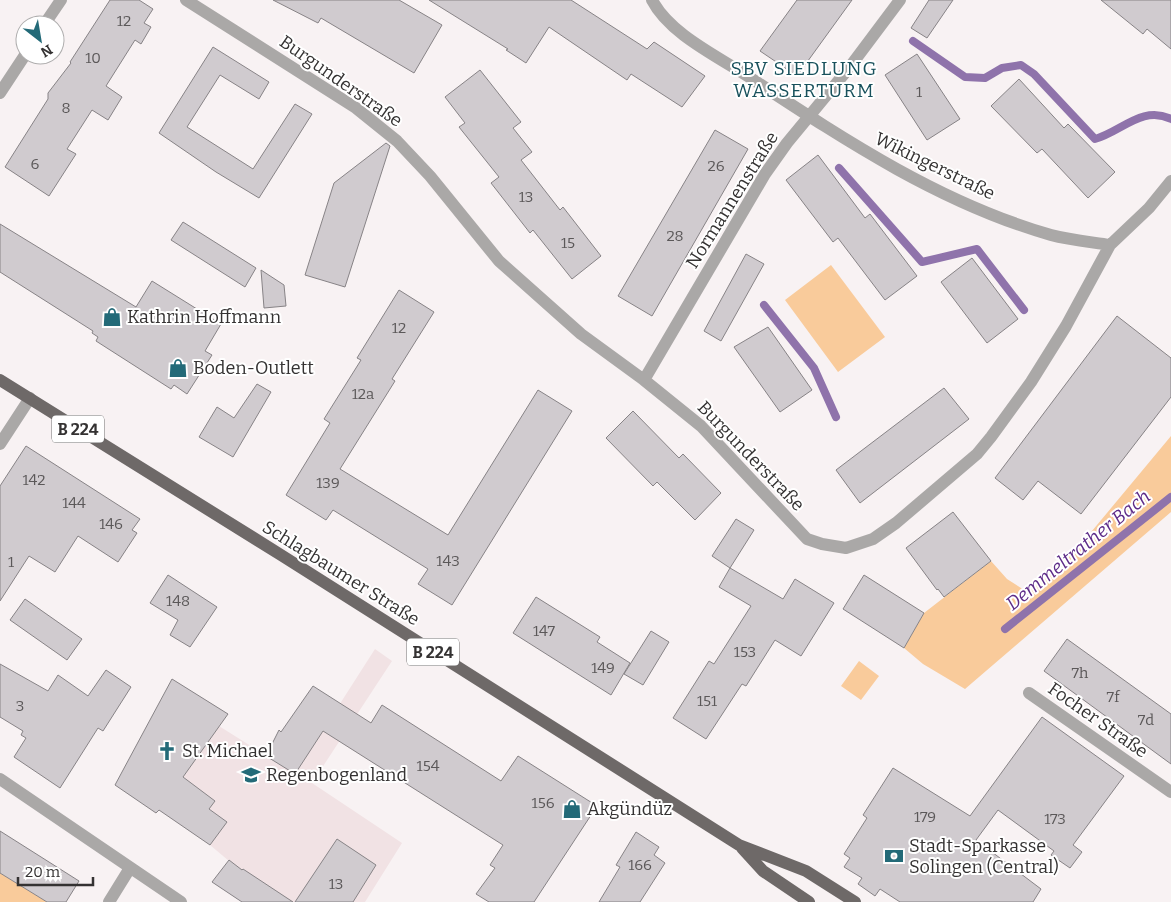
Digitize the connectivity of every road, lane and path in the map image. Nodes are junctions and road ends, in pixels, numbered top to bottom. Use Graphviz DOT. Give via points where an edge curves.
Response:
graph roads {
  1 [pos="61,0"];
  2 [pos="186,0"];
  3 [pos="652,0"];
  4 [pos="900,0"];
  5 [pos="51,15"];
  6 [pos="18,65"];
  7 [pos="0,93"];
  8 [pos="809,117"];
  9 [pos="1171,181"];
  10 [pos="1110,246"];
  11 [pos="0,380"];
  12 [pos="644,380"];
  13 [pos="30,398"];
  14 [pos="0,444"];
  15 [pos="1029,693"];
  16 [pos="0,779"];
  17 [pos="1171,792"];
  18 [pos="739,845"];
  19 [pos="130,868"];
  20 [pos="109,902"];
  21 [pos="181,902"];
  22 [pos="809,902"];
  23 [pos="855,902"];
  1 -- 5 [label="street"];
  2 -- 12 [label="street, Burgunderstraße" via="356,108 397,141 499,261 581,334"];
  3 -- 8 [label="street, Wikingerstraße" via="681,33"];
  4 -- 8 [label="street, Normannenstraße"];
  6 -- 7 [label="street"];
  8 -- 10 [label="street, Wikingerstraße" via="900,171 967,205 1051,235"];
  8 -- 12 [label="street, Normannenstraße" via="765,174"];
  9 -- 10 [label="street, Burgunderstraße"];
  10 -- 12 [label="street, Burgunderstraße" via="1066,326 992,437 977,454 896,523 873,539 846,548 807,539 701,426"];
  11 -- 13 [label="main road, Schlagbaumer Straße / B 224"];
  13 -- 14 [label="street"];
  13 -- 18 [label="main road, Schlagbaumer Straße / B 224"];
  15 -- 17 [label="street, Focher Straße"];
  16 -- 19 [label="street"];
  18 -- 22 [label="main road, Schlagbaumer Straße / B 224" via="763,871"];
  18 -- 23 [label="main road, Schlagbaumer Straße / B 224" via="806,871"];
  19 -- 20 [label="street"];
  19 -- 21 [label="street"];
}
